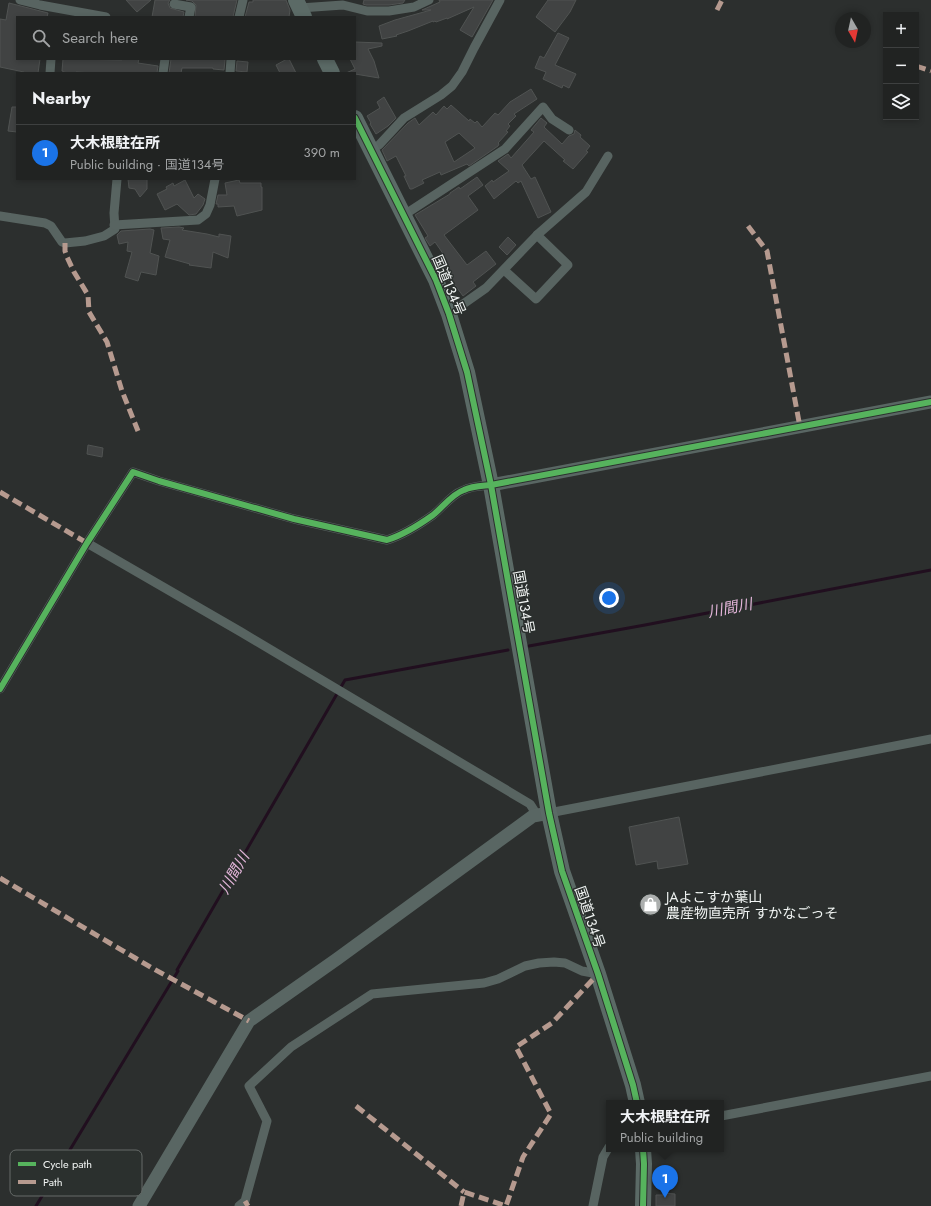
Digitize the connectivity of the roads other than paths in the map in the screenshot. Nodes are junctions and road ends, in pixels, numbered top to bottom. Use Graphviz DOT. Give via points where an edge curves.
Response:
graph roads {
  1 [pos="20,0"];
  2 [pos="243,0"];
  3 [pos="429,0"];
  4 [pos="500,0"];
  5 [pos="174,4"];
  6 [pos="300,8"];
  7 [pos="62,13"];
  8 [pos="95,16"];
  9 [pos="189,16"];
  10 [pos="239,16"];
  11 [pos="51,60"];
  12 [pos="165,60"];
  13 [pos="231,60"];
  14 [pos="326,60"];
  15 [pos="50,72"];
  16 [pos="163,72"];
  17 [pos="230,72"];
  18 [pos="332,72"];
  19 [pos="356,120"];
  20 [pos="569,130"];
  21 [pos="371,149"];
  22 [pos="608,156"];
  23 [pos="117,180"];
  24 [pos="215,180"];
  25 [pos="404,215"];
  26 [pos="0,216"];
  27 [pos="114,225"];
  28 [pos="537,235"];
  29 [pos="504,270"];
  30 [pos="449,314"];
  31 [pos="931,402"];
  32 [pos="491,485"];
  33 [pos="86,543"];
  34 [pos="3,678"];
  35 [pos="0,689"];
  36 [pos="931,739"];
  37 [pos="543,814"];
  38 [pos="598,974"];
  39 [pos="931,1076"];
  40 [pos="636,1100"];
  41 [pos="724,1115"];
  42 [pos="606,1152"];
  43 [pos="643,1152"];
  44 [pos="139,1206"];
  45 [pos="239,1206"];
  46 [pos="593,1206"];
  47 [pos="643,1206"];
  1 -- 7 [label="street"];
  2 -- 10 [label="street"];
  3 -- 6 [label="street" via="414,7 389,11 367,11 343,6"];
  4 -- 21 [label="street" via="452,86 404,118 379,145"];
  5 -- 9 [label="street" via="191,7"];
  7 -- 8 [label="street"];
  11 -- 15 [label="street"];
  12 -- 16 [label="street"];
  13 -- 17 [label="street"];
  14 -- 18 [label="highway"];
  19 -- 21 [label="highway, 国道134号"];
  20 -- 25 [label="street" via="552,119 543,107 506,148"];
  21 -- 25 [label="highway, 国道134号"];
  22 -- 28 [label="street" via="586,192"];
  23 -- 27 [label="street"];
  24 -- 27 [label="street" via="210,206 206,214 198,220"];
  25 -- 30 [label="highway, 国道134号" via="436,280"];
  26 -- 27 [label="street" via="46,223 65,243 104,236 115,229"];
  28 -- 29 [label="street"];
  28 -- 29 [label="street" via="568,265 536,300"];
  29 -- 30 [label="street" via="486,288"];
  30 -- 32 [label="highway, 国道134号" via="467,372"];
  31 -- 32 [label="street"];
  32 -- 33 [label="street" via="463,490 432,516 399,536 387,540 294,519 133,472"];
  32 -- 37 [label="highway, 国道134号"];
  33 -- 34 [label="street"];
  33 -- 37 [label="street"];
  34 -- 35 [label="street"];
  36 -- 37 [label="street"];
  37 -- 38 [label="highway, 国道134号"];
  37 -- 44 [label="street" via="533,816 249,1021"];
  38 -- 40 [label="highway, 国道134号"];
  38 -- 45 [label="street" via="582,971 564,963 539,963 484,983 372,994 291,1047 249,1086 267,1121 245,1201"];
  39 -- 41 [label="street"];
  42 -- 46 [label="street"];
  43 -- 47 [label="highway"];
}
